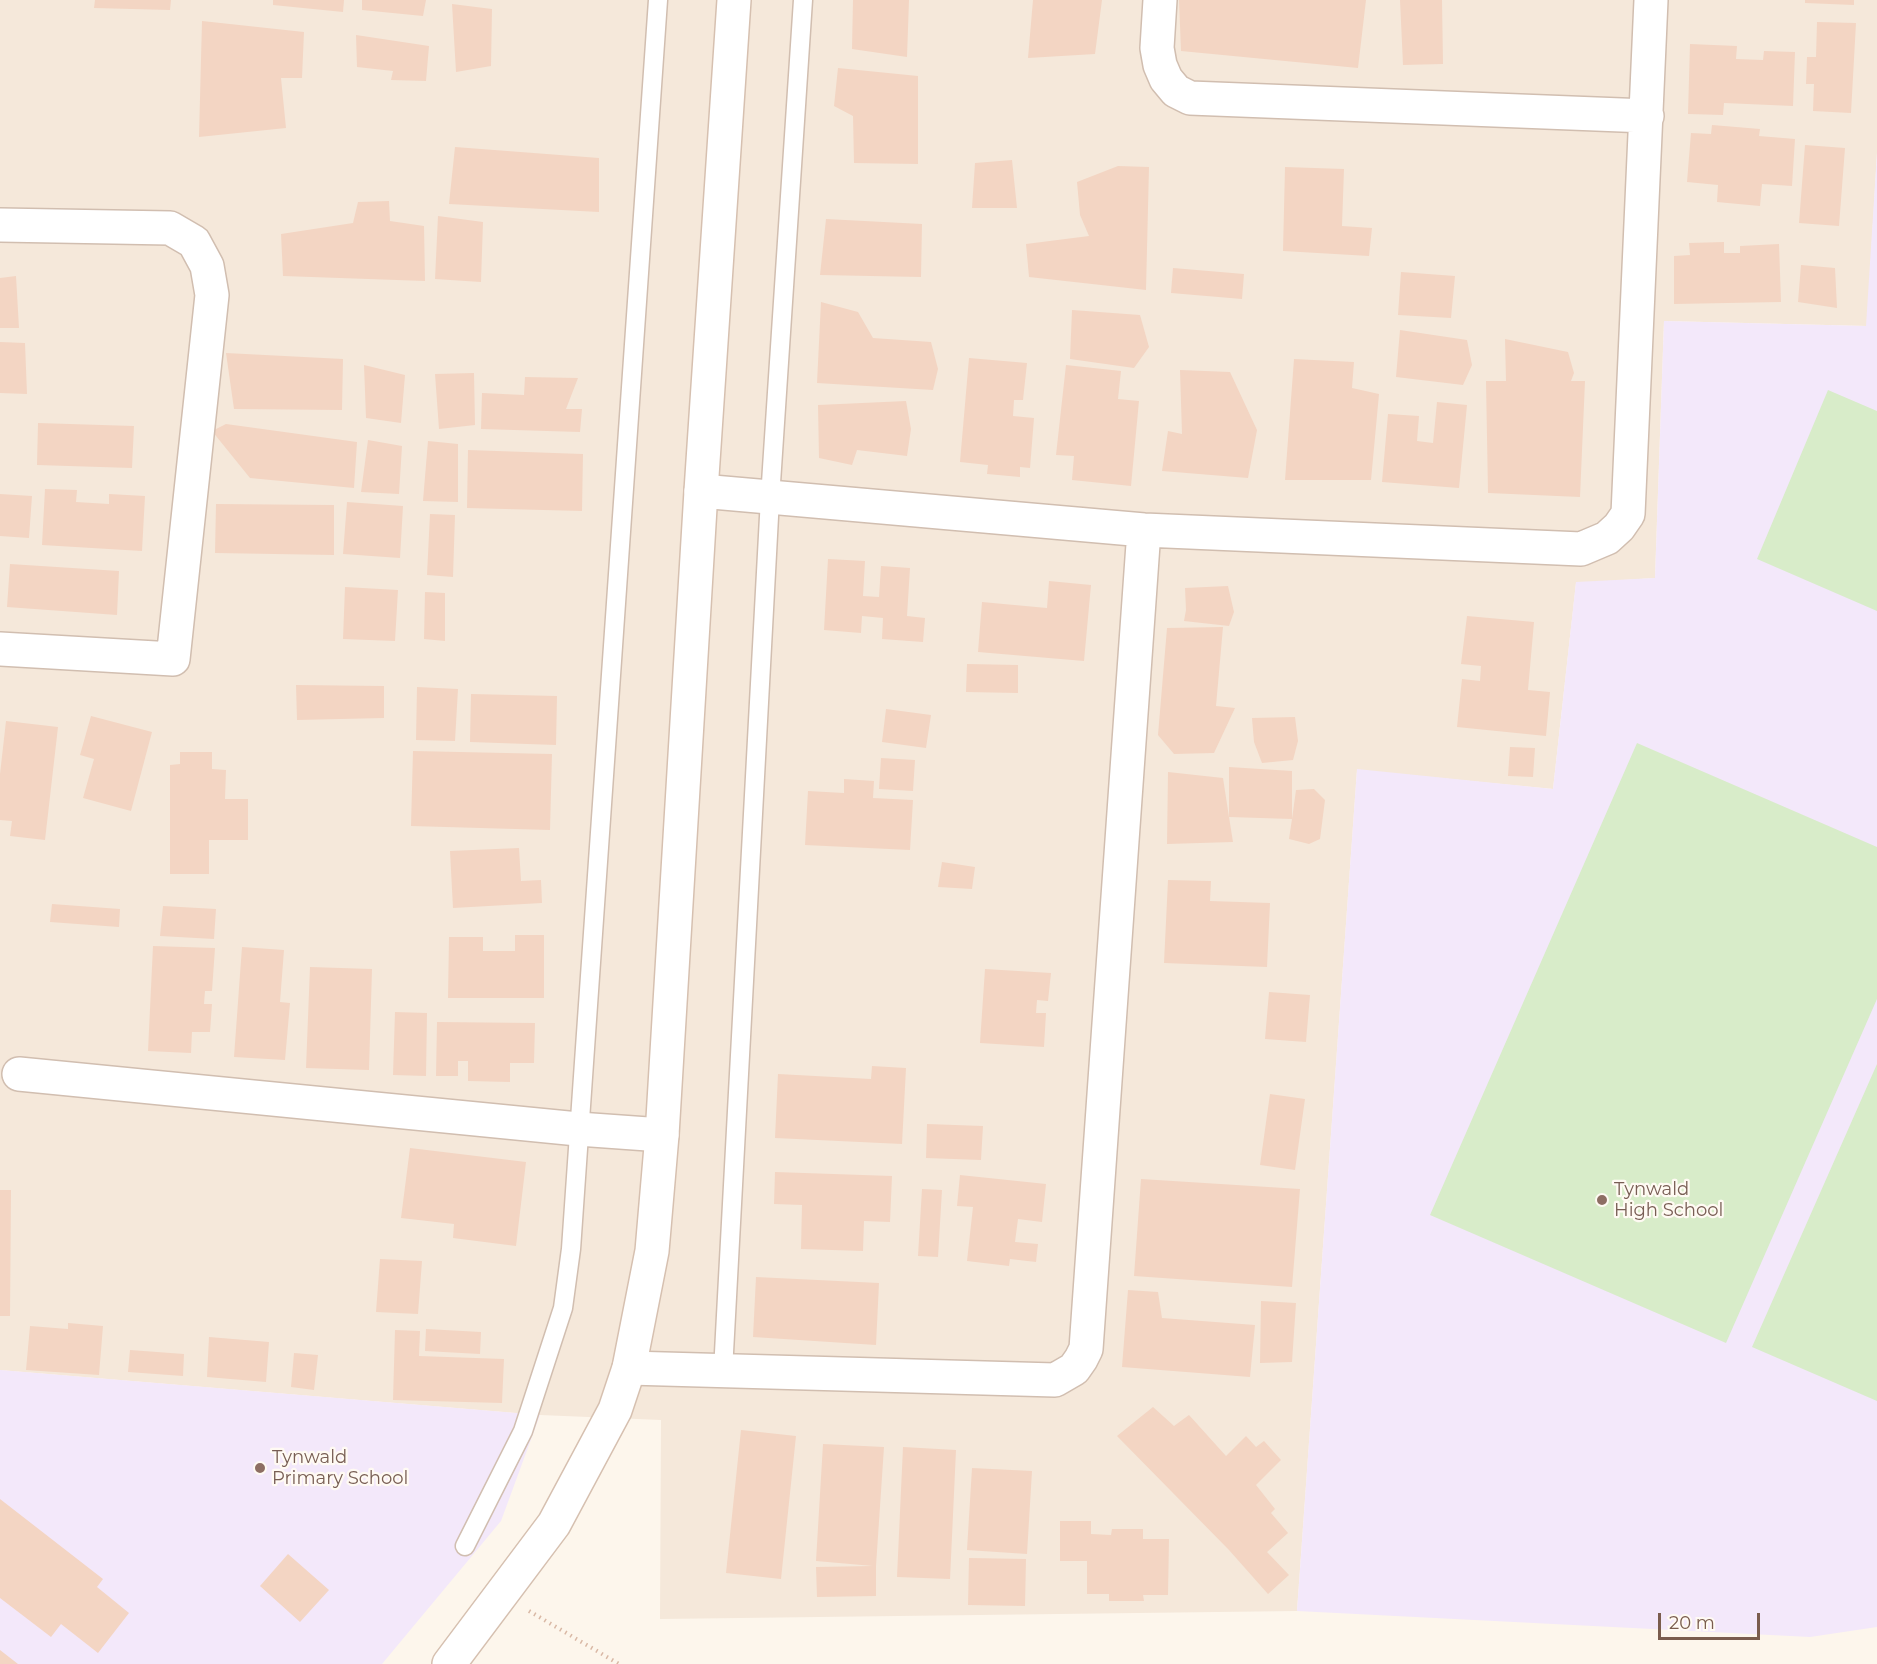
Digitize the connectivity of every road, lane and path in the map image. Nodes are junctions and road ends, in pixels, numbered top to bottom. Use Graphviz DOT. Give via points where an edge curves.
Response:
graph roads {
  1 [pos="658,0"];
  2 [pos="734,0"];
  3 [pos="802,0"];
  4 [pos="1160,0"];
  5 [pos="1651,0"];
  6 [pos="1647,116"];
  7 [pos="0,225"];
  8 [pos="700,491"];
  9 [pos="771,498"];
  10 [pos="1144,530"];
  11 [pos="0,649"];
  12 [pos="20,1074"];
  13 [pos="578,1129"];
  14 [pos="662,1135"];
  15 [pos="629,1368"];
  16 [pos="723,1371"];
  17 [pos="465,1546"];
  18 [pos="500,1594"];
  19 [pos="449,1664"];
  20 [pos="619,1664"];
  1 -- 13 [label="lane"];
  2 -- 8 [label="street"];
  3 -- 9 [label="lane"];
  4 -- 6 [label="street" via="1160,65 1176,91 1190,98"];
  5 -- 6 [label="street"];
  6 -- 10 [label="street" via="1628,514 1607,538 1581,549"];
  7 -- 11 [label="street" via="170,228 194,242 207,266 212,295 173,659"];
  8 -- 9 [label="street"];
  8 -- 14 [label="street"];
  9 -- 10 [label="street"];
  9 -- 16 [label="lane"];
  10 -- 16 [label="street" via="1086,1349 1081,1359 1074,1369 1055,1380"];
  12 -- 13 [label="street"];
  13 -- 14 [label="street"];
  13 -- 17 [label="lane" via="571,1249 563,1308 524,1431"];
  14 -- 15 [label="street" via="652,1251"];
  15 -- 16 [label="street"];
  15 -- 18 [label="street" via="615,1410 554,1524"];
  18 -- 19 [label="street"];
  18 -- 20 [label="path"];
}
